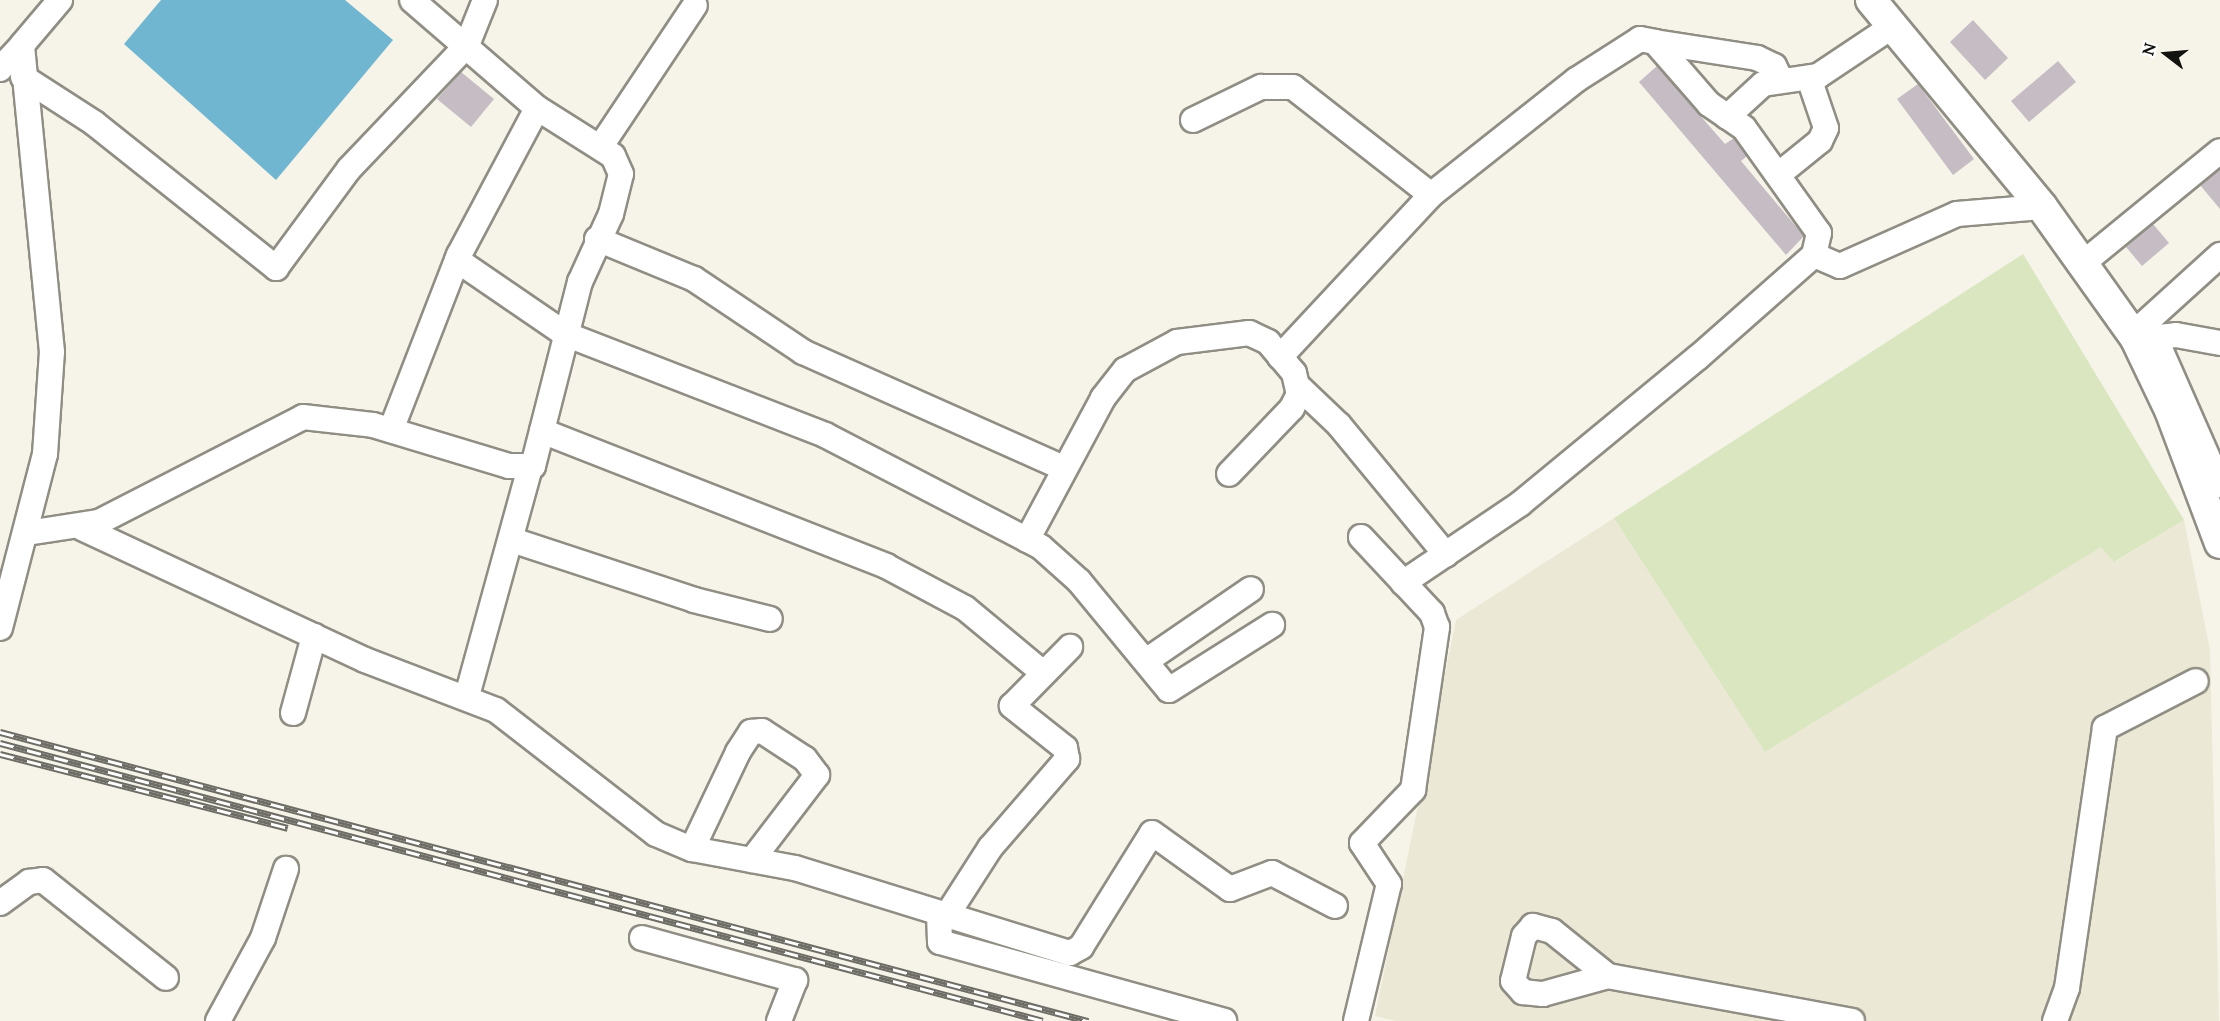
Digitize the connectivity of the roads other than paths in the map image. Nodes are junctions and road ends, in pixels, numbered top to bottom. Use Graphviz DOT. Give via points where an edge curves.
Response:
graph roads {
  1 [pos="60,0"];
  2 [pos="412,0"];
  3 [pos="485,0"];
  4 [pos="1871,0"];
  5 [pos="695,5"];
  6 [pos="1893,26"];
  7 [pos="1656,42"];
  8 [pos="22,45"];
  9 [pos="467,45"];
  10 [pos="0,69"];
  11 [pos="23,77"];
  12 [pos="1809,78"];
  13 [pos="1780,80"];
  14 [pos="537,108"];
  15 [pos="1727,117"];
  16 [pos="1193,120"];
  17 [pos="601,147"];
  18 [pos="2220,152"];
  19 [pos="1778,175"];
  20 [pos="1431,195"];
  21 [pos="2042,207"];
  22 [pos="597,239"];
  23 [pos="1814,255"];
  24 [pos="2220,255"];
  25 [pos="457,260"];
  26 [pos="2082,264"];
  27 [pos="565,334"];
  28 [pos="2141,336"];
  29 [pos="2220,343"];
  30 [pos="1280,357"];
  31 [pos="1299,387"];
  32 [pos="391,430"];
  33 [pos="542,431"];
  34 [pos="530,467"];
  35 [pos="1064,468"];
  36 [pos="1229,474"];
  37 [pos="2210,486"];
  38 [pos="82,528"];
  39 [pos="27,533"];
  40 [pos="1361,537"];
  41 [pos="512,540"];
  42 [pos="1028,540"];
  43 [pos="2220,543"];
  44 [pos="1446,555"];
  45 [pos="9,558"];
  46 [pos="1403,583"];
  47 [pos="1251,589"];
  48 [pos="770,620"];
  49 [pos="1272,625"];
  50 [pos="0,628"];
  51 [pos="314,636"];
  52 [pos="1070,647"];
  53 [pos="1146,661"];
  54 [pos="1042,672"];
  55 [pos="2196,681"];
  56 [pos="467,696"];
  57 [pos="293,713"];
  58 [pos="692,849"];
  59 [pos="752,860"];
  60 [pos="286,869"];
  61 [pos="0,903"];
  62 [pos="1335,906"];
  63 [pos="943,914"];
  64 [pos="642,938"];
  65 [pos="1608,976"];
  66 [pos="166,978"];
  67 [pos="2058,1020"];
  68 [pos="218,1021"];
  69 [pos="779,1021"];
  70 [pos="1224,1021"];
  71 [pos="1356,1021"];
  72 [pos="1852,1021"];
  1 -- 8 [label="street"];
  2 -- 9 [label="street"];
  3 -- 9 [label="street"];
  4 -- 6 [label="main road"];
  5 -- 17 [label="street"];
  6 -- 12 [label="street" via="1827,72"];
  6 -- 21 [label="main road"];
  7 -- 13 [label="street" via="1757,58 1774,66"];
  7 -- 15 [label="street"];
  7 -- 20 [label="street" via="1634,42 1576,80"];
  8 -- 10 [label="street"];
  8 -- 11 [label="street"];
  9 -- 11 [label="street" via="349,169 276,268 94,123"];
  9 -- 14 [label="street"];
  11 -- 39 [label="street" via="52,352 45,454"];
  12 -- 13 [label="street"];
  12 -- 19 [label="street" via="1826,128 1820,141"];
  13 -- 15 [label="street" via="1756,89"];
  14 -- 17 [label="street"];
  14 -- 25 [label="street"];
  15 -- 19 [label="street" via="1744,128"];
  16 -- 20 [label="street" via="1261,87 1293,87"];
  17 -- 22 [label="street" via="619,165 621,185"];
  18 -- 26 [label="street"];
  19 -- 23 [label="street" via="1819,233"];
  20 -- 30 [label="street"];
  21 -- 23 [label="street" via="1957,214 1840,266"];
  21 -- 26 [label="main road"];
  22 -- 27 [label="street"];
  22 -- 35 [label="street" via="694,279 803,352"];
  23 -- 44 [label="street" via="1520,504"];
  24 -- 28 [label="street"];
  25 -- 27 [label="street"];
  25 -- 32 [label="street"];
  26 -- 28 [label="main road"];
  27 -- 33 [label="street"];
  27 -- 42 [label="street" via="825,435"];
  28 -- 29 [label="street"];
  28 -- 37 [label="main road"];
  30 -- 31 [label="street"];
  30 -- 35 [label="street" via="1262,337 1242,333 1177,342 1137,361 1113,383"];
  31 -- 36 [label="street" via="1292,408"];
  31 -- 44 [label="street" via="1339,425"];
  32 -- 34 [label="street"];
  32 -- 38 [label="street" via="321,416 295,420"];
  33 -- 34 [label="street"];
  33 -- 54 [label="street" via="886,566 966,608"];
  34 -- 41 [label="street"];
  35 -- 42 [label="street"];
  37 -- 43 [label="main road"];
  38 -- 39 [label="street"];
  38 -- 51 [label="street"];
  39 -- 45 [label="street"];
  40 -- 46 [label="street"];
  41 -- 48 [label="street"];
  41 -- 56 [label="street"];
  42 -- 53 [label="street" via="1079,581"];
  44 -- 46 [label="street"];
  45 -- 50 [label="street"];
  46 -- 71 [label="street" via="1432,613 1437,635 1413,790 1362,843 1389,884"];
  47 -- 53 [label="street"];
  49 -- 53 [label="street" via="1176,689 1167,688"];
  51 -- 56 [label="street"];
  51 -- 57 [label="street"];
  52 -- 54 [label="street"];
  54 -- 63 [label="street" via="1012,708 1065,748 1067,759 990,848"];
  55 -- 67 [label="street" via="2105,728"];
  56 -- 58 [label="street" via="523,727 656,834"];
  58 -- 59 [label="street"];
  58 -- 59 [label="street" via="738,752 752,732 762,731 805,759 818,775"];
  59 -- 63 [label="street"];
  60 -- 68 [label="street" via="268,929"];
  61 -- 66 [label="street" via="29,882 43,880"];
  62 -- 63 [label="street" via="1272,873 1230,889 1155,832 1074,953"];
  63 -- 70 [label="street" via="940,942"];
  64 -- 69 [label="street" via="795,980"];
  65 -- 72 [label="street"];
}
